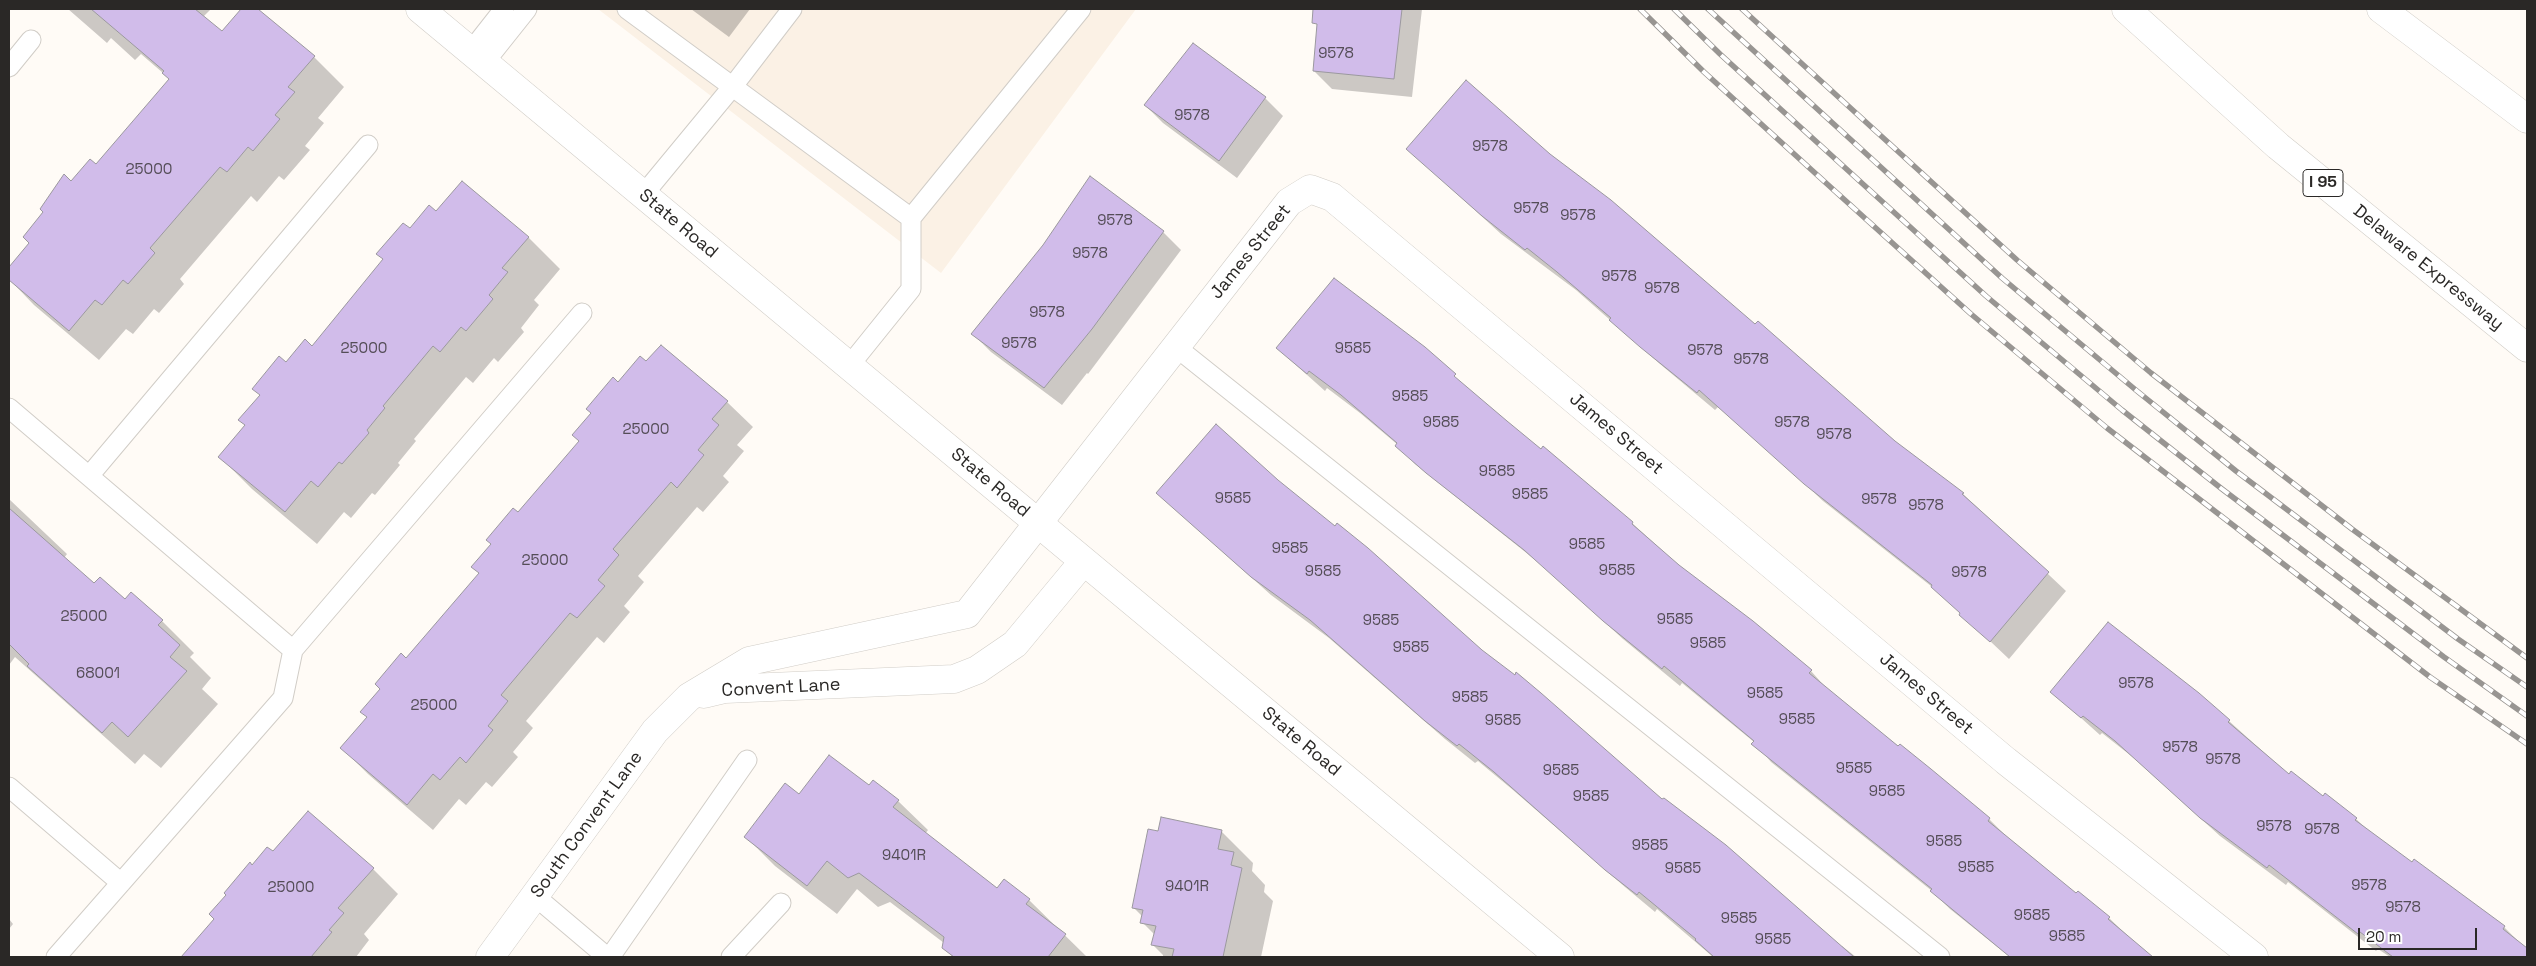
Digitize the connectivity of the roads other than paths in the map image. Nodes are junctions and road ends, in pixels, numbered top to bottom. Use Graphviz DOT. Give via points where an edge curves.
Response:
graph roads {
  1 [pos="420,9"];
  2 [pos="504,9"];
  3 [pos="527,9"];
  4 [pos="627,9"];
  5 [pos="792,9"];
  6 [pos="1080,9"];
  7 [pos="2126,9"];
  8 [pos="2381,9"];
  9 [pos="31,40"];
  10 [pos="478,57"];
  11 [pos="9,67"];
  12 [pos="733,86"];
  13 [pos="2527,119"];
  14 [pos="368,146"];
  15 [pos="643,195"];
  16 [pos="912,218"];
  17 [pos="582,313"];
  18 [pos="1176,347"];
  19 [pos="2527,348"];
  20 [pos="849,366"];
  21 [pos="9,408"];
  22 [pos="89,476"];
  23 [pos="1039,524"];
  24 [pos="1083,562"];
  25 [pos="293,650"];
  26 [pos="690,697"];
  27 [pos="747,760"];
  28 [pos="9,787"];
  29 [pos="122,883"];
  30 [pos="536,897"];
  31 [pos="781,903"];
  32 [pos="56,957"];
  33 [pos="490,957"];
  34 [pos="609,957"];
  35 [pos="732,957"];
  36 [pos="1560,957"];
  37 [pos="1940,957"];
  38 [pos="2254,957"];
  1 -- 10 [label="main road, State Road"];
  2 -- 10 [label="lane"];
  3 -- 10 [label="lane"];
  4 -- 12 [label="lane"];
  5 -- 12 [label="lane"];
  6 -- 16 [label="lane"];
  7 -- 19 [label="main road, Delaware Expressway / I 95" via="2278,146"];
  8 -- 13 [label="main road"];
  9 -- 11 [label="lane"];
  10 -- 15 [label="main road, State Road"];
  12 -- 15 [label="lane"];
  12 -- 16 [label="lane"];
  14 -- 22 [label="lane"];
  15 -- 20 [label="main road, State Road"];
  16 -- 20 [label="lane" via="911,289"];
  17 -- 25 [label="lane"];
  18 -- 23 [label="main road, James Street"];
  18 -- 37 [label="lane"];
  18 -- 38 [label="main road, James Street" via="1289,202 1310,189 1332,197 2006,761"];
  20 -- 23 [label="main road, State Road"];
  21 -- 22 [label="lane"];
  22 -- 25 [label="lane"];
  23 -- 24 [label="main road, State Road"];
  23 -- 26 [label="main road, Convent Lane" via="967,614 749,660"];
  24 -- 26 [label="main road, Convent Lane" via="1015,644 978,670 954,679 725,689"];
  24 -- 36 [label="main road, State Road"];
  25 -- 29 [label="lane" via="283,698"];
  26 -- 30 [label="main road, South Convent Lane" via="655,731"];
  27 -- 34 [label="lane"];
  28 -- 29 [label="lane"];
  29 -- 32 [label="lane"];
  30 -- 33 [label="main road, South Convent Lane"];
  30 -- 34 [label="lane"];
  31 -- 35 [label="lane"];
}
